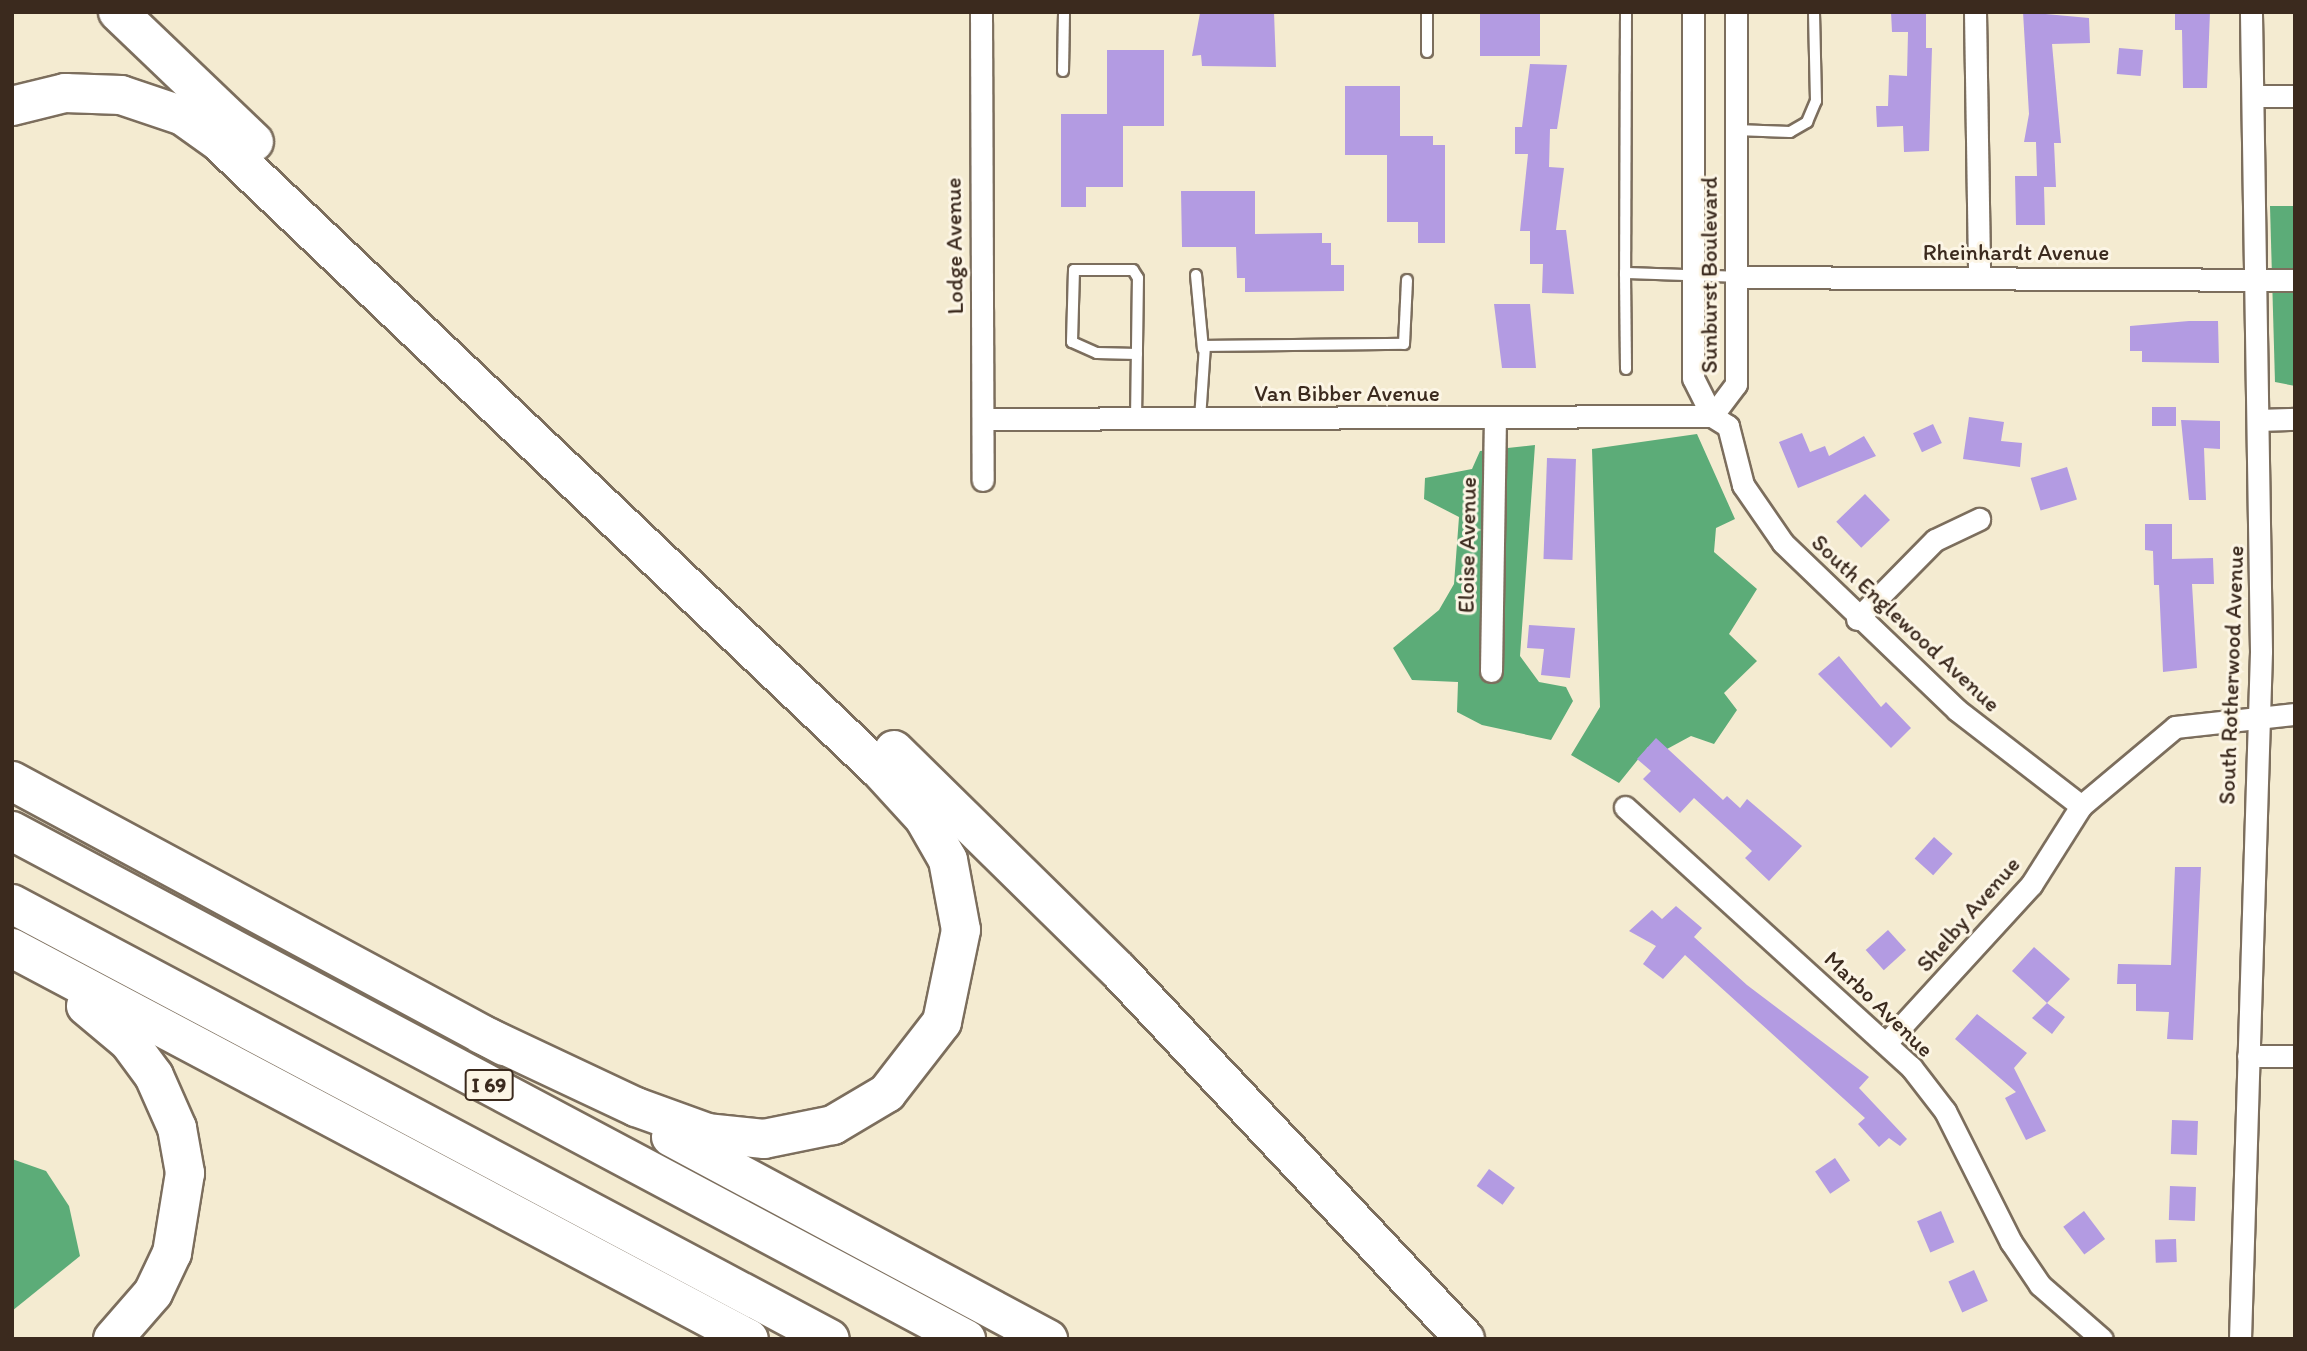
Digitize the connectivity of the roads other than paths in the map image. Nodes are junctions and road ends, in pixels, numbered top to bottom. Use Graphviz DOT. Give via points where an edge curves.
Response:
graph roads {
  1 [pos="118,12"];
  2 [pos="981,12"];
  3 [pos="1063,12"];
  4 [pos="1427,12"];
  5 [pos="1626,12"];
  6 [pos="1693,12"];
  7 [pos="1736,12"];
  8 [pos="1814,12"];
  9 [pos="1975,12"];
  10 [pos="2251,12"];
  11 [pos="1427,52"];
  12 [pos="1063,71"];
  13 [pos="2253,96"];
  14 [pos="2295,96"];
  15 [pos="12,106"];
  16 [pos="1736,130"];
  17 [pos="1625,272"];
  18 [pos="1693,272"];
  19 [pos="1196,275"];
  20 [pos="1737,277"];
  21 [pos="1979,277"];
  22 [pos="2259,277"];
  23 [pos="1407,280"];
  24 [pos="2295,280"];
  25 [pos="1203,349"];
  26 [pos="1137,354"];
  27 [pos="1626,369"];
  28 [pos="1712,416"];
  29 [pos="982,419"];
  30 [pos="1136,419"];
  31 [pos="1200,419"];
  32 [pos="2295,419"];
  33 [pos="1495,420"];
  34 [pos="2260,420"];
  35 [pos="983,480"];
  36 [pos="1979,519"];
  37 [pos="1857,619"];
  38 [pos="1491,671"];
  39 [pos="2258,714"];
  40 [pos="2295,714"];
  41 [pos="12,781"];
  42 [pos="2081,806"];
  43 [pos="1625,807"];
  44 [pos="12,831"];
  45 [pos="12,904"];
  46 [pos="12,948"];
  47 [pos="481,1034"];
  48 [pos="1888,1041"];
  49 [pos="2248,1056"];
  50 [pos="2295,1056"];
  51 [pos="113,1339"];
  52 [pos="748,1339"];
  53 [pos="830,1339"];
  54 [pos="966,1339"];
  55 [pos="1048,1339"];
  56 [pos="1465,1339"];
  57 [pos="2102,1339"];
  58 [pos="2240,1339"];
  1 -- 56 [label="highway" via="973,825 1261,1119"];
  2 -- 29 [label="street, Lodge Avenue"];
  3 -- 12 [label="lane"];
  4 -- 11 [label="lane"];
  5 -- 17 [label="lane"];
  6 -- 18 [label="street, Sunburst Boulevard"];
  7 -- 16 [label="street, Sunburst Boulevard"];
  8 -- 16 [label="lane" via="1816,101 1807,122 1790,132"];
  9 -- 21 [label="street"];
  10 -- 13 [label="street, South Rotherwood Avenue"];
  13 -- 14 [label="street"];
  13 -- 22 [label="street, South Rotherwood Avenue"];
  15 -- 47 [label="highway" via="65,93 121,95 183,116 218,141 880,770 924,818 947,860 961,930 942,1022 887,1093 833,1125 764,1139 708,1133 636,1107"];
  16 -- 20 [label="street, Sunburst Boulevard"];
  17 -- 18 [label="lane"];
  17 -- 27 [label="lane"];
  18 -- 20 [label="lane"];
  18 -- 28 [label="street, Sunburst Boulevard" via="1693,378"];
  19 -- 25 [label="lane"];
  20 -- 21 [label="street, Rheinhardt Avenue"];
  20 -- 28 [label="street, Sunburst Boulevard" via="1736,384"];
  21 -- 22 [label="street, Rheinhardt Avenue"];
  22 -- 24 [label="street, Rheinhardt Avenue"];
  22 -- 34 [label="street, South Rotherwood Avenue"];
  23 -- 25 [label="lane" via="1404,344"];
  25 -- 31 [label="lane"];
  26 -- 26 [label="lane" via="1138,278 1133,270 1074,270 1072,342 1097,353"];
  26 -- 30 [label="lane"];
  28 -- 33 [label="street, Van Bibber Avenue"];
  28 -- 37 [label="street, South Englewood Avenue" via="1728,425 1743,485 1756,506"];
  29 -- 30 [label="street, Van Bibber Avenue"];
  29 -- 35 [label="street, Lodge Avenue"];
  30 -- 31 [label="street, Van Bibber Avenue"];
  31 -- 33 [label="street, Van Bibber Avenue"];
  32 -- 34 [label="street"];
  33 -- 38 [label="street, Eloise Avenue"];
  34 -- 39 [label="street, South Rotherwood Avenue"];
  36 -- 37 [label="street" via="1935,540"];
  37 -- 42 [label="street, South Englewood Avenue" via="2006,752"];
  39 -- 40 [label="street, Shelby Avenue"];
  39 -- 42 [label="street, Shelby Avenue" via="2175,727"];
  39 -- 49 [label="street, South Rotherwood Avenue"];
  41 -- 47 [label="highway"];
  42 -- 48 [label="street, Shelby Avenue" via="2031,885"];
  43 -- 48 [label="street, Marbo Avenue"];
  44 -- 54 [label="highway, I 69"];
  45 -- 53 [label="highway"];
  46 -- 51 [label="highway" via="129,1042 154,1076 177,1128 185,1173 177,1235 153,1293"];
  46 -- 52 [label="highway"];
  47 -- 55 [label="highway"];
  48 -- 57 [label="street, Marbo Avenue" via="1945,1111 2011,1242 2040,1285"];
  49 -- 50 [label="street"];
  49 -- 58 [label="street, South Rotherwood Avenue"];
}
